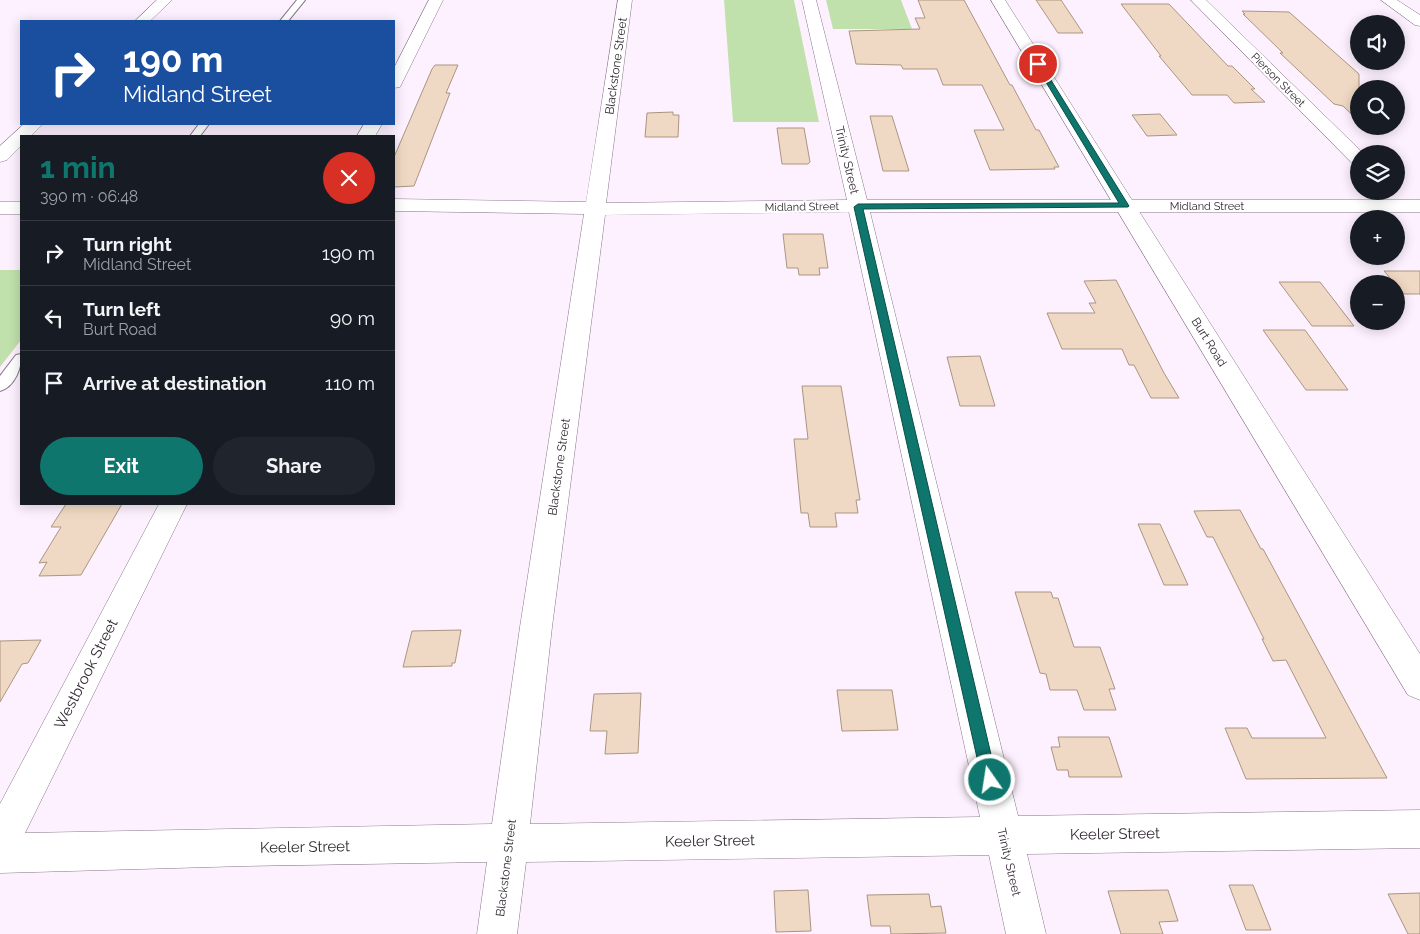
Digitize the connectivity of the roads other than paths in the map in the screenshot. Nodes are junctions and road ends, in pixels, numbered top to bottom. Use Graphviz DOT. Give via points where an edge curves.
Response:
graph roads {
  1 [pos="165,0"];
  2 [pos="301,0"];
  3 [pos="436,0"];
  4 [pos="625,0"];
  5 [pos="809,0"];
  6 [pos="998,0"];
  7 [pos="1198,0"];
  8 [pos="1388,0"];
  9 [pos="143,20"];
  10 [pos="285,20"];
  11 [pos="1420,22"];
  12 [pos="395,81"];
  13 [pos="33,125"];
  14 [pos="203,125"];
  15 [pos="22,135"];
  16 [pos="195,135"];
  17 [pos="20,137"];
  18 [pos="1350,150"];
  19 [pos="0,156"];
  20 [pos="1402,200"];
  21 [pos="395,205"];
  22 [pos="1125,206"];
  23 [pos="858,207"];
  24 [pos="0,208"];
  25 [pos="20,208"];
  26 [pos="596,209"];
  27 [pos="1415,211"];
  28 [pos="20,360"];
  29 [pos="0,386"];
  30 [pos="172,505"];
  31 [pos="1420,684"];
  32 [pos="1420,829"];
  33 [pos="1003,837"];
  34 [pos="0,843"];
  35 [pos="510,844"];
  36 [pos="0,854"];
  37 [pos="497,934"];
  38 [pos="1026,934"];
  1 -- 9 [label="street"];
  2 -- 10 [label="lane"];
  3 -- 12 [label="street"];
  4 -- 26 [label="street, Blackstone Street"];
  5 -- 23 [label="street, Trinity Street"];
  6 -- 22 [label="street, Burt Road"];
  7 -- 18 [label="street, Pierson Street"];
  8 -- 11 [label="street"];
  13 -- 15 [label="street"];
  14 -- 16 [label="lane"];
  17 -- 19 [label="street"];
  20 -- 27 [label="street"];
  21 -- 26 [label="street, Midland Street"];
  22 -- 23 [label="street, Midland Street"];
  22 -- 27 [label="street, Midland Street"];
  22 -- 31 [label="street, Burt Road"];
  23 -- 26 [label="street, Midland Street"];
  23 -- 33 [label="street, Trinity Street"];
  24 -- 25 [label="street"];
  26 -- 35 [label="street, Blackstone Street" via="536,627"];
  28 -- 29 [label="lane"];
  30 -- 34 [label="street, Westbrook Street"];
  32 -- 33 [label="street, Keeler Street"];
  33 -- 35 [label="street, Keeler Street"];
  33 -- 38 [label="street, Trinity Street"];
  35 -- 36 [label="street, Keeler Street"];
  35 -- 37 [label="street, Blackstone Street"];
}
